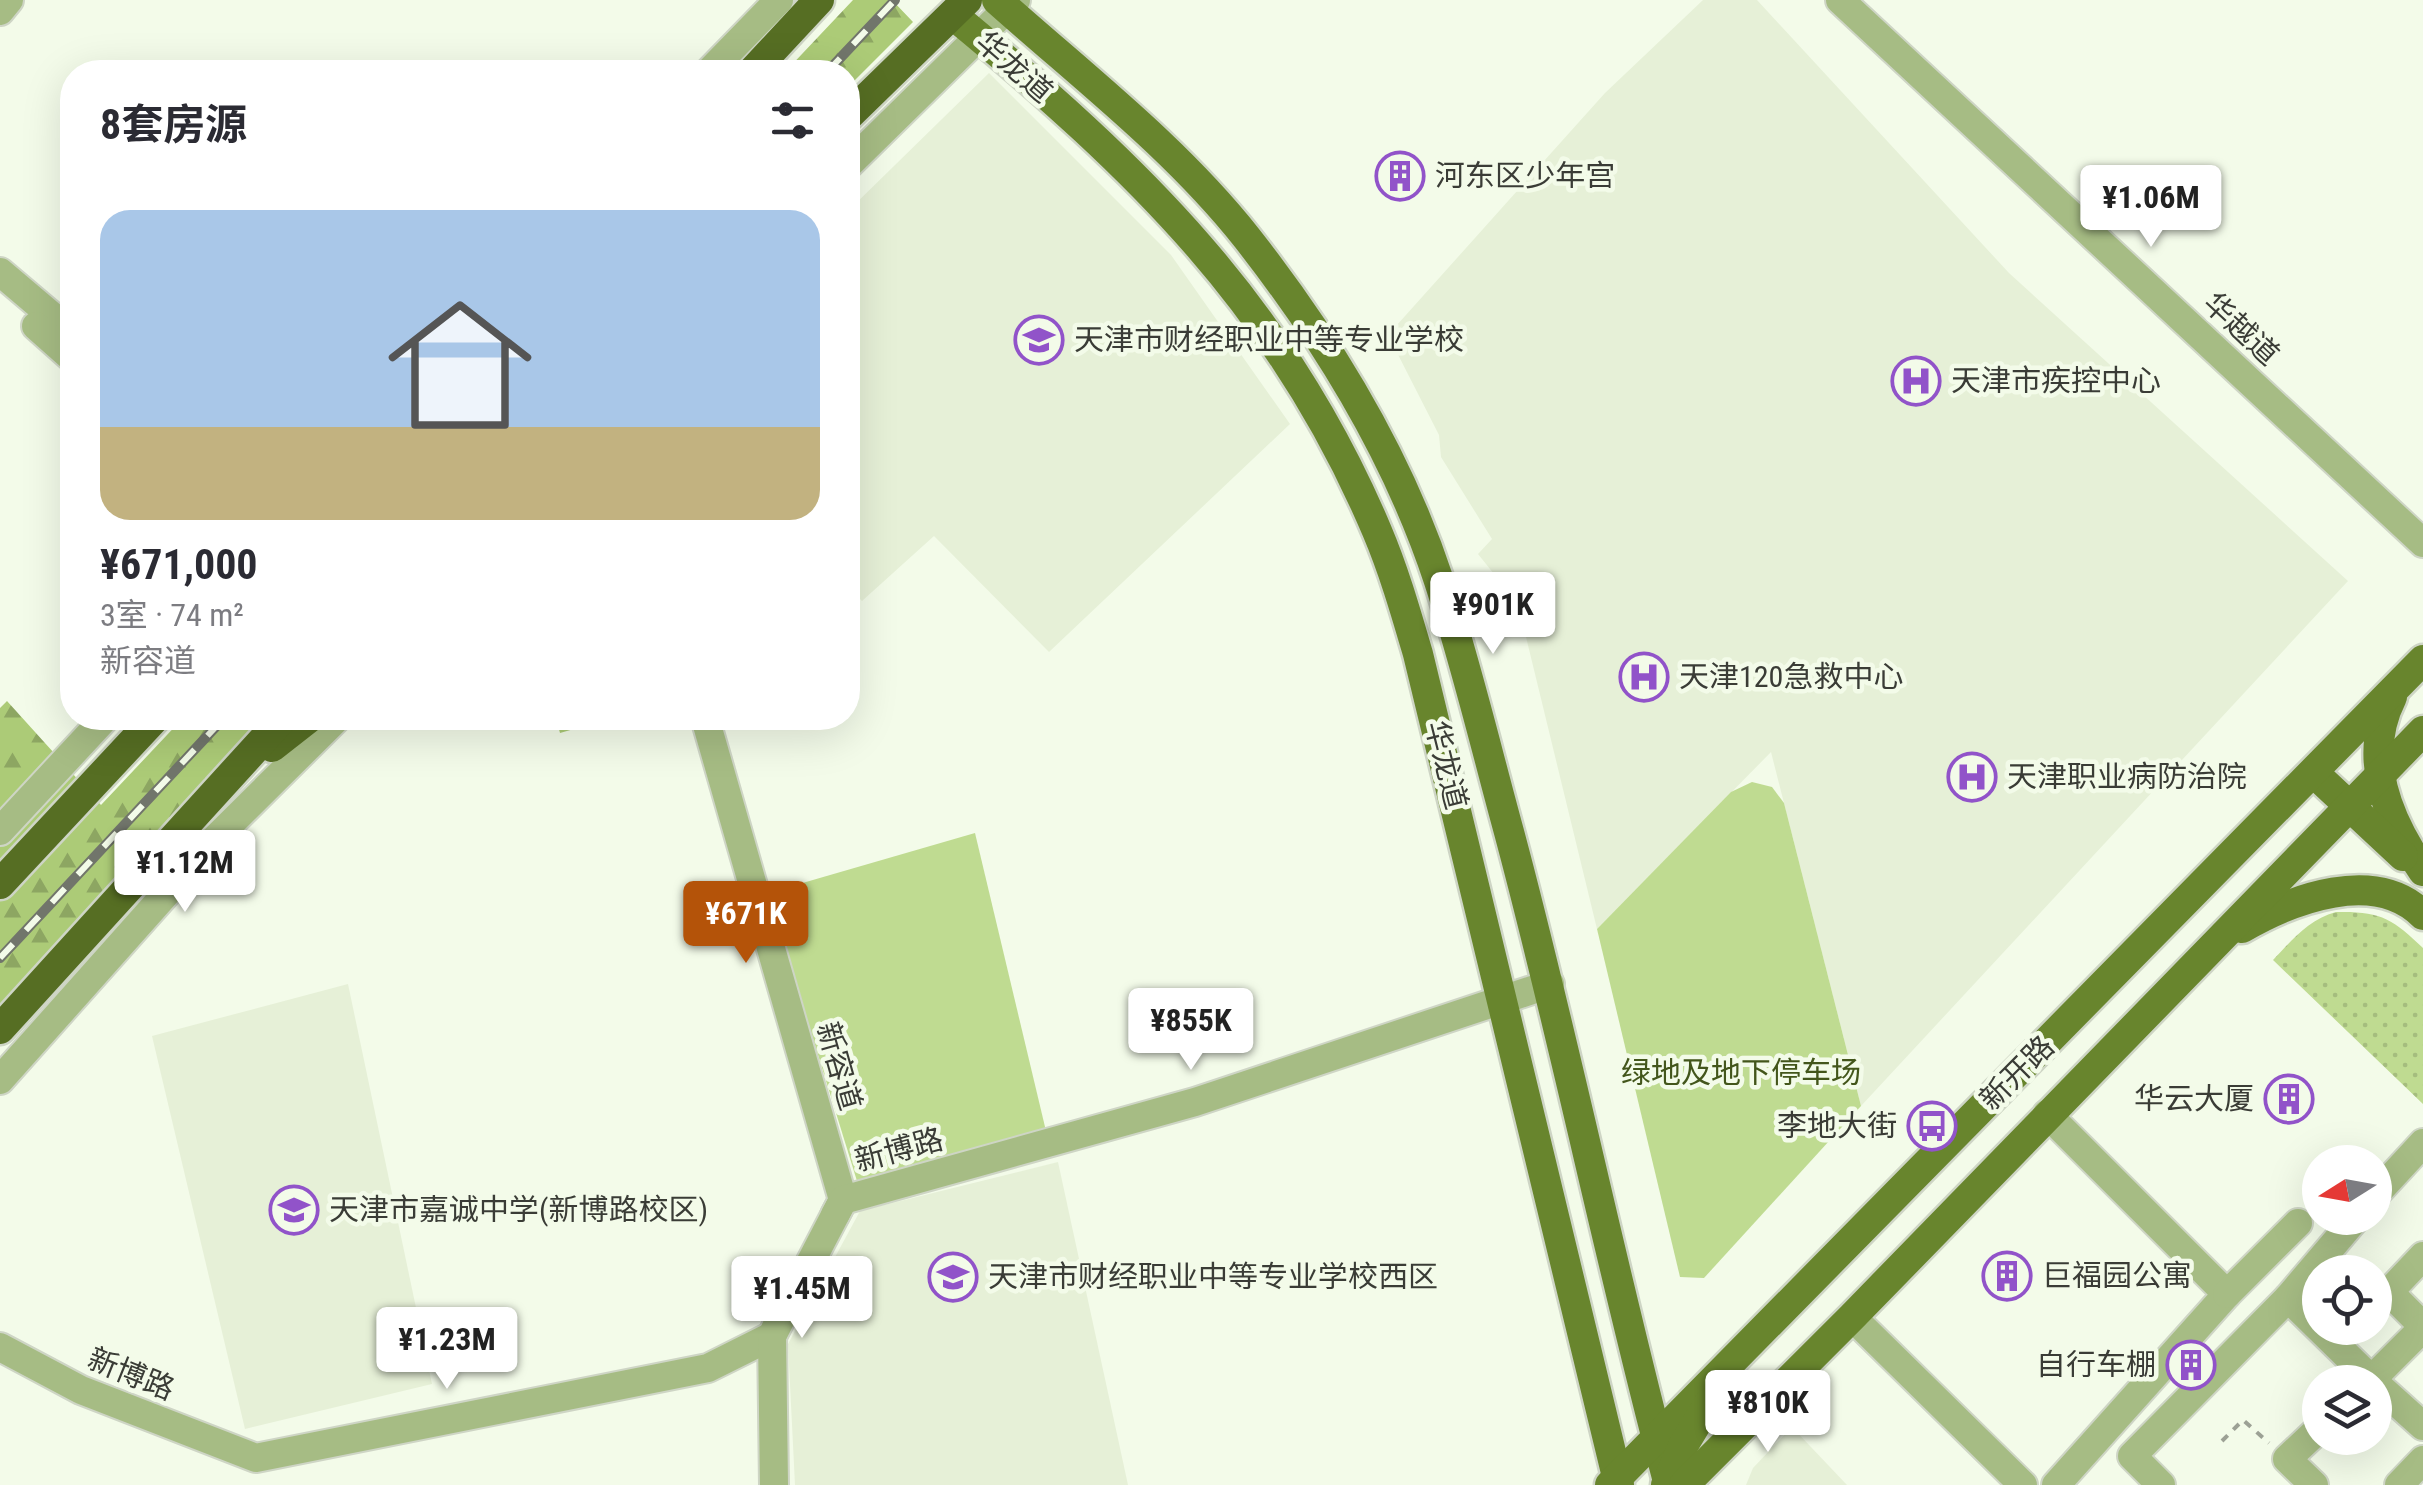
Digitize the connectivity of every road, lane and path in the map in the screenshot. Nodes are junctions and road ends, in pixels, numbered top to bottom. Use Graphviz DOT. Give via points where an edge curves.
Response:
graph roads {
  1 [pos="10,0"];
  2 [pos="779,0"];
  3 [pos="819,0"];
  4 [pos="1840,0"];
  5 [pos="960,7"];
  6 [pos="0,10"];
  7 [pos="997,13"];
  8 [pos="721,60"];
  9 [pos="763,60"];
  10 [pos="860,104"];
  11 [pos="860,153"];
  12 [pos="0,272"];
  13 [pos="0,296"];
  14 [pos="60,324"];
  15 [pos="60,348"];
  16 [pos="2423,543"];
  17 [pos="2423,660"];
  18 [pos="2398,686"];
  19 [pos="95,730"];
  20 [pos="144,730"];
  21 [pos="272,730"];
  22 [pos="293,730"];
  23 [pos="325,730"];
  24 [pos="708,730"];
  25 [pos="2423,731"];
  26 [pos="2337,749"];
  27 [pos="2314,773"];
  28 [pos="218,788"];
  29 [pos="2368,803"];
  30 [pos="0,831"];
  31 [pos="2423,834"];
  32 [pos="2246,842"];
  33 [pos="2423,844"];
  34 [pos="2423,873"];
  35 [pos="0,884"];
  36 [pos="2423,914"];
  37 [pos="2214,945"];
  38 [pos="1550,984"];
  39 [pos="1502,998"];
  40 [pos="0,1029"];
  41 [pos="0,1080"];
  42 [pos="2047,1114"];
  43 [pos="2423,1142"];
  44 [pos="2392,1176"];
  45 [pos="843,1200"];
  46 [pos="2298,1224"];
  47 [pos="2342,1235"];
  48 [pos="2423,1256"];
  49 [pos="2227,1294"];
  50 [pos="2288,1298"];
  51 [pos="1852,1317"];
  52 [pos="2423,1327"];
  53 [pos="772,1336"];
  54 [pos="0,1347"];
  55 [pos="1743,1350"];
  56 [pos="2355,1365"];
  57 [pos="2388,1365"];
  58 [pos="1771,1398"];
  59 [pos="2392,1399"];
  60 [pos="2423,1426"];
  61 [pos="1657,1438"];
  62 [pos="2222,1441"];
  63 [pos="2302,1445"];
  64 [pos="2287,1459"];
  65 [pos="2423,1460"];
  66 [pos="1616,1483"];
  67 [pos="1672,1484"];
  68 [pos="774,1485"];
  69 [pos="1715,1485"];
  70 [pos="2023,1485"];
  71 [pos="2056,1485"];
  72 [pos="2161,1485"];
  73 [pos="2314,1485"];
  74 [pos="2398,1485"];
  1 -- 6 [label="street"];
  2 -- 8 [label="street"];
  3 -- 9 [label="highway"];
  4 -- 16 [label="street, 华越道"];
  5 -- 7 [label="main road, 华龙道"];
  5 -- 10 [label="highway"];
  7 -- 11 [label="street"];
  7 -- 38 [label="main road" via="1156,140 1244,235 1362,408 1438,578"];
  7 -- 39 [label="main road, 华龙道" via="1194,238 1267,330 1328,429 1379,535 1414,638"];
  12 -- 14 [label="street"];
  13 -- 15 [label="street"];
  17 -- 18 [label="main road, 新开路"];
  18 -- 26 [label="main road, 新开路"];
  18 -- 29 [label="main road" via="2381,730"];
  19 -- 30 [label="street"];
  20 -- 35 [label="highway"];
  21 -- 28 [label="highway"];
  22 -- 28 [label="highway"];
  23 -- 41 [label="street" via="211,843"];
  24 -- 45 [label="street, 新容道"];
  25 -- 29 [label="main road, 新开路"];
  26 -- 27 [label="main road, 新开路"];
  26 -- 29 [label="main road"];
  27 -- 29 [label="main road"];
  27 -- 32 [label="main road, 新开路"];
  28 -- 40 [label="highway"];
  29 -- 31 [label="main road"];
  29 -- 32 [label="main road"];
  29 -- 33 [label="main road"];
  29 -- 34 [label="main road"];
  29 -- 37 [label="main road, 新开路"];
  32 -- 55 [label="main road, 新开路"];
  36 -- 37 [label="main road" via="2397,896 2332,893 2265,915"];
  37 -- 42 [label="main road, 新开路"];
  38 -- 39 [label="street, 新博路"];
  38 -- 61 [label="main road"];
  39 -- 45 [label="street, 新博路" via="1194,1102"];
  39 -- 66 [label="main road, 华龙道"];
  42 -- 49 [label="street"];
  42 -- 51 [label="main road, 新开路"];
  43 -- 44 [label="street"];
  45 -- 53 [label="street, 新博路"];
  46 -- 49 [label="street"];
  47 -- 50 [label="street"];
  48 -- 52 [label="street" via="2390,1292"];
  49 -- 71 [label="street"];
  50 -- 56 [label="street"];
  50 -- 72 [label="street" via="2132,1456"];
  51 -- 58 [label="main road, 新开路"];
  51 -- 70 [label="street"];
  52 -- 57 [label="street"];
  53 -- 54 [label="street, 新博路" via="692,1372 256,1458 81,1390"];
  53 -- 68 [label="street"];
  55 -- 61 [label="main road, 新开路"];
  55 -- 67 [label="main road" via="1691,1431"];
  58 -- 67 [label="main road, 新开路"];
  58 -- 69 [label="main road"];
  59 -- 60 [label="street"];
  61 -- 66 [label="main road, 新开路"];
  61 -- 67 [label="main road"];
  62 -- 64 [label="path" via="2242,1420"];
  63 -- 64 [label="street"];
  64 -- 73 [label="street"];
  65 -- 74 [label="street"];
}
